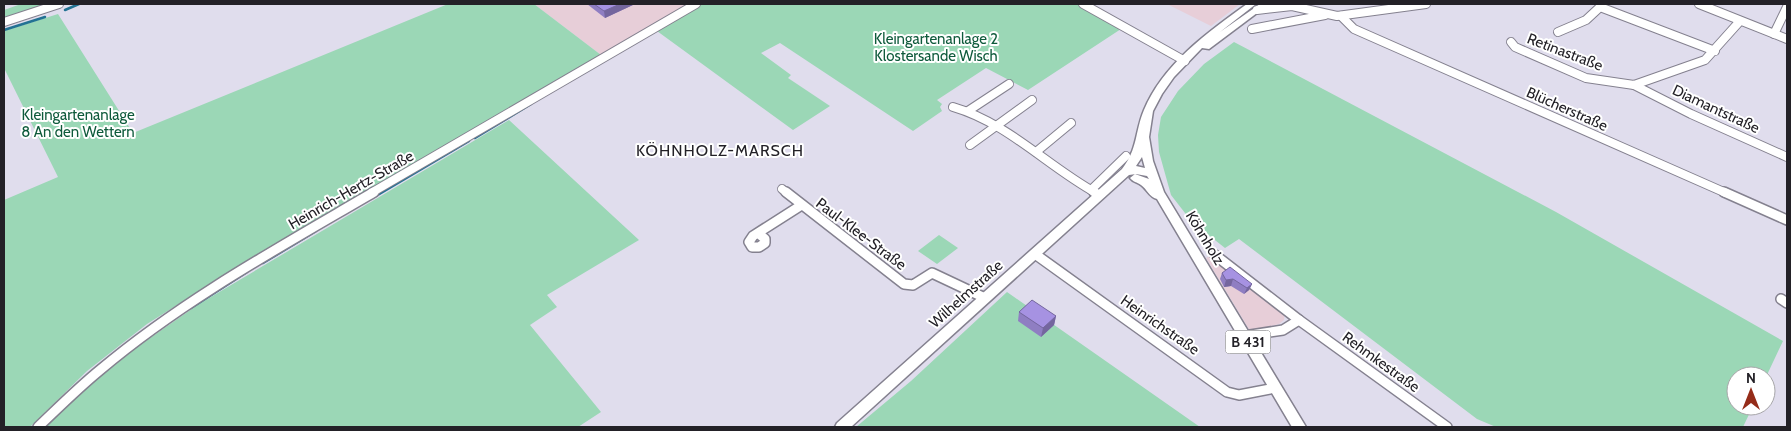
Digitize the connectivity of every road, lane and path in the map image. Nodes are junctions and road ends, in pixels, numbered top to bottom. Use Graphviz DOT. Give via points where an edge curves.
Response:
graph roads {
  1 [pos="59,4"];
  2 [pos="696,4"];
  3 [pos="1084,4"];
  4 [pos="1265,4"];
  5 [pos="1294,4"];
  6 [pos="1426,4"];
  7 [pos="1699,4"];
  8 [pos="1307,6"];
  9 [pos="1254,7"];
  10 [pos="1787,7"];
  11 [pos="1325,15"];
  12 [pos="1341,16"];
  13 [pos="1740,21"];
  14 [pos="4,22"];
  15 [pos="1252,29"];
  16 [pos="1558,32"];
  17 [pos="1774,34"];
  18 [pos="1787,39"];
  19 [pos="1511,42"];
  20 [pos="1715,51"];
  21 [pos="1185,61"];
  22 [pos="1009,84"];
  23 [pos="1634,85"];
  24 [pos="1032,100"];
  25 [pos="953,107"];
  26 [pos="968,111"];
  27 [pos="1071,123"];
  28 [pos="997,127"];
  29 [pos="1143,131"];
  30 [pos="970,144"];
  31 [pos="1036,152"];
  32 [pos="1126,156"];
  33 [pos="1787,157"];
  34 [pos="1152,173"];
  35 [pos="1130,175"];
  36 [pos="782,190"];
  37 [pos="1095,193"];
  38 [pos="800,206"];
  39 [pos="1168,208"];
  40 [pos="1787,220"];
  41 [pos="758,233"];
  42 [pos="1035,254"];
  43 [pos="1215,255"];
  44 [pos="986,298"];
  45 [pos="1299,320"];
  46 [pos="1244,336"];
  47 [pos="1275,388"];
  48 [pos="38,427"];
  49 [pos="842,427"];
  50 [pos="1299,427"];
  51 [pos="1447,427"];
  1 -- 14 [label="street"];
  2 -- 48 [label="street, Heinrich-Hertz-Straße" via="199,297 100,370"];
  3 -- 21 [label="street"];
  4 -- 9 [label="main road, B 431"];
  5 -- 8 [label="street"];
  6 -- 12 [label="street"];
  7 -- 13 [label="street"];
  8 -- 9 [label="street"];
  8 -- 11 [label="street"];
  9 -- 21 [label="main road, B 431"];
  10 -- 17 [label="street"];
  11 -- 12 [label="street"];
  11 -- 15 [label="street"];
  12 -- 40 [label="street, Blücherstraße" via="1354,29"];
  13 -- 17 [label="street"];
  13 -- 20 [label="street, Retinastraße"];
  16 -- 20 [label="street" via="1586,20 1600,6"];
  17 -- 18 [label="street"];
  19 -- 23 [label="street, Retinastraße" via="1515,47 1586,78"];
  20 -- 23 [label="street, Retinastraße" via="1689,67"];
  21 -- 29 [label="main road, Köhnholz / B 431" via="1157,92"];
  22 -- 26 [label="street"];
  23 -- 33 [label="street, Diamantstraße"];
  24 -- 28 [label="street"];
  25 -- 26 [label="street"];
  26 -- 28 [label="street"];
  27 -- 31 [label="street"];
  28 -- 30 [label="street"];
  28 -- 31 [label="street"];
  29 -- 34 [label="main road, Köhnholz / B 431"];
  29 -- 35 [label="main road"];
  31 -- 37 [label="street"];
  32 -- 37 [label="street"];
  34 -- 35 [label="main road, Wilhelmstraße"];
  34 -- 39 [label="main road, Köhnholz / B 431"];
  35 -- 37 [label="main road, Wilhelmstraße"];
  35 -- 39 [label="main road" via="1145,182"];
  36 -- 38 [label="street, Paul-Klee-Straße"];
  37 -- 42 [label="main road, Wilhelmstraße"];
  38 -- 41 [label="street, Paul-Klee-Straße"];
  38 -- 44 [label="street, Paul-Klee-Straße" via="906,285 932,273"];
  39 -- 46 [label="main road, Köhnholz / B 431"];
  42 -- 44 [label="main road, Wilhelmstraße"];
  42 -- 47 [label="street, Heinrichstraße" via="1228,392 1239,395"];
  43 -- 45 [label="street, Rehmkestraße"];
  44 -- 49 [label="main road, Wilhelmstraße"];
  45 -- 46 [label="street" via="1283,330"];
  45 -- 51 [label="street, Rehmkestraße"];
  46 -- 47 [label="main road, Köhnholz / B 431"];
  47 -- 50 [label="main road, Köhnholz / B 431"];
}
